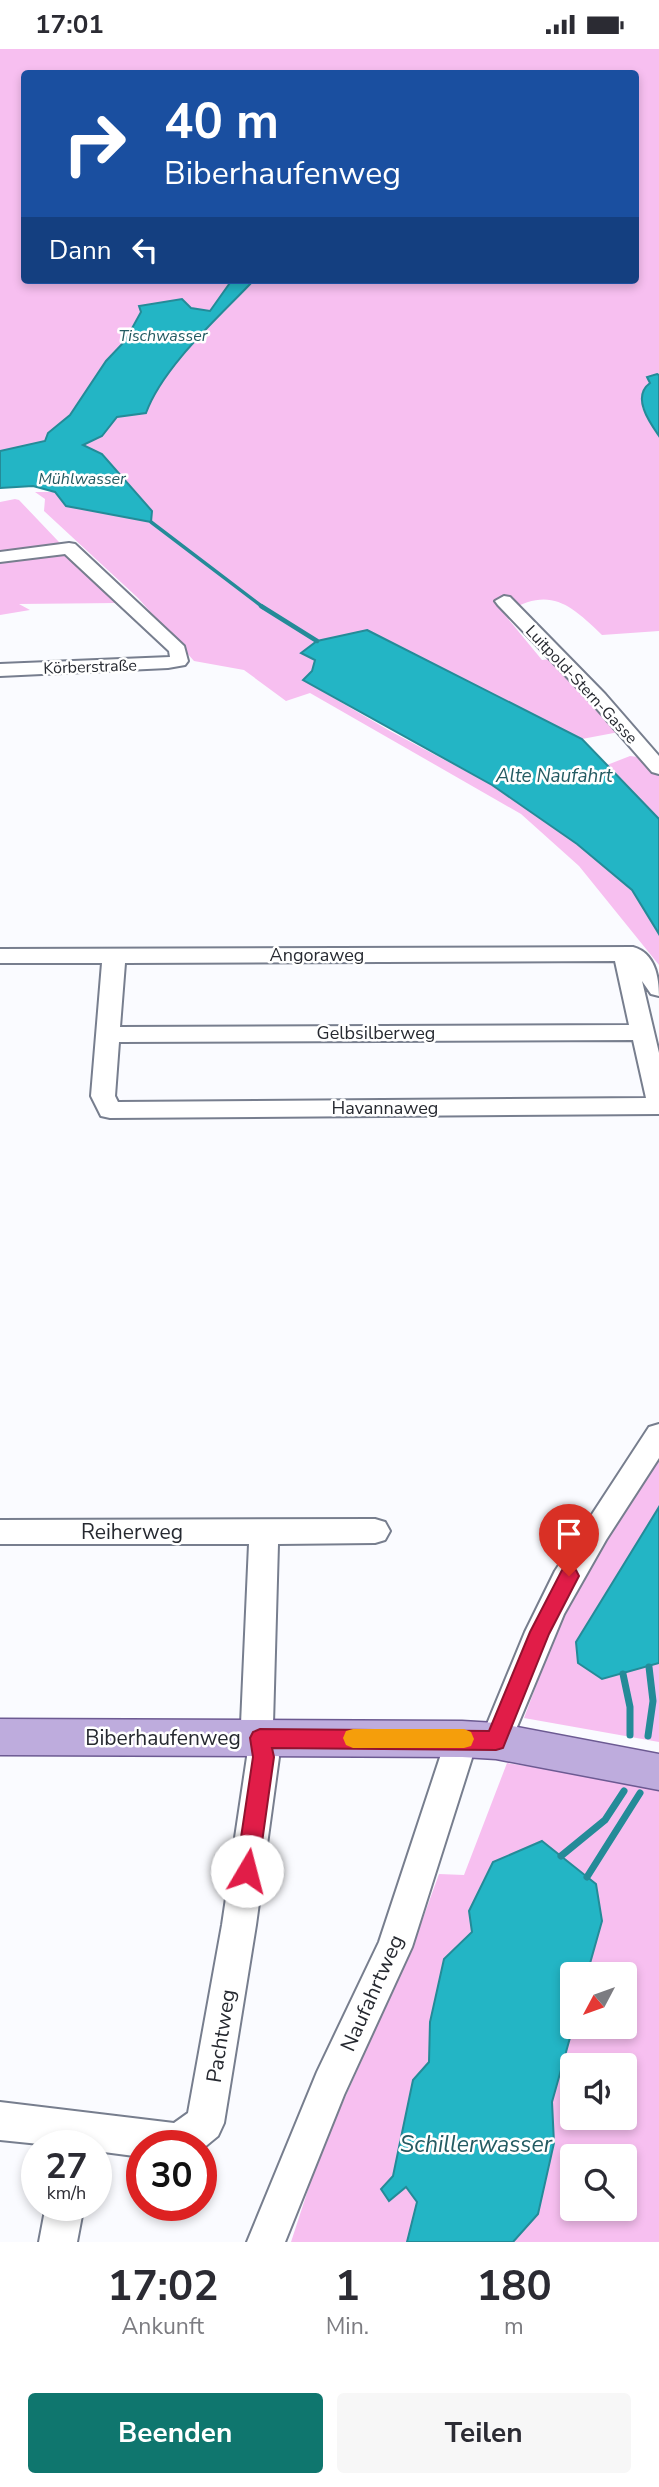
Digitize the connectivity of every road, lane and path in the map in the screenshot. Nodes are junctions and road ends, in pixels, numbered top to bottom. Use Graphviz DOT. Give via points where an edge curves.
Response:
graph roads {
  1 [pos="0,557"];
  2 [pos="504,601"];
  3 [pos="0,670"];
  4 [pos="659,768"];
  5 [pos="629,954"];
  6 [pos="0,956"];
  7 [pos="114,956"];
  8 [pos="659,989"];
  9 [pos="642,1032"];
  10 [pos="109,1035"];
  11 [pos="659,1105"];
  12 [pos="659,1435"];
  13 [pos="264,1531"];
  14 [pos="375,1531"];
  15 [pos="0,1532"];
  16 [pos="0,1737"];
  17 [pos="260,1738"];
  18 [pos="479,1740"];
  19 [pos="659,1772"];
  20 [pos="0,2121"];
  21 [pos="44,2130"];
  22 [pos="112,2139"];
  23 [pos="62,2221"];
  24 [pos="58,2242"];
  25 [pos="266,2242"];
  1 -- 3 [label="street, Körberstraße" via="69,548 178,650 179,660"];
  2 -- 4 [label="street, Luitpold-Stern-Gasse"];
  5 -- 7 [label="street, Angoraweg"];
  5 -- 8 [label="street"];
  5 -- 9 [label="street, Havannaweg"];
  6 -- 7 [label="street, Angoraweg"];
  7 -- 10 [label="street"];
  9 -- 10 [label="street, Gelbsilberweg"];
  9 -- 11 [label="street, Havannaweg"];
  10 -- 11 [label="street, Havannaweg" via="103,1096 110,1111"];
  12 -- 18 [label="street, Naufahrtweg" via="588,1541"];
  13 -- 14 [label="street, Reiherweg"];
  13 -- 15 [label="street, Reiherweg"];
  13 -- 17 [label="street"];
  16 -- 17 [label="main road, Biberhaufenweg"];
  17 -- 18 [label="main road, Biberhaufenweg"];
  17 -- 22 [label="street, Pachtweg" via="262,1765 205,2123 184,2140 174,2142"];
  18 -- 19 [label="main road, Biberhaufenweg"];
  18 -- 25 [label="street, Naufahrtweg" via="395,1947 320,2108"];
  20 -- 21 [label="street, Pachtweg"];
  23 -- 24 [label="street"];
}
